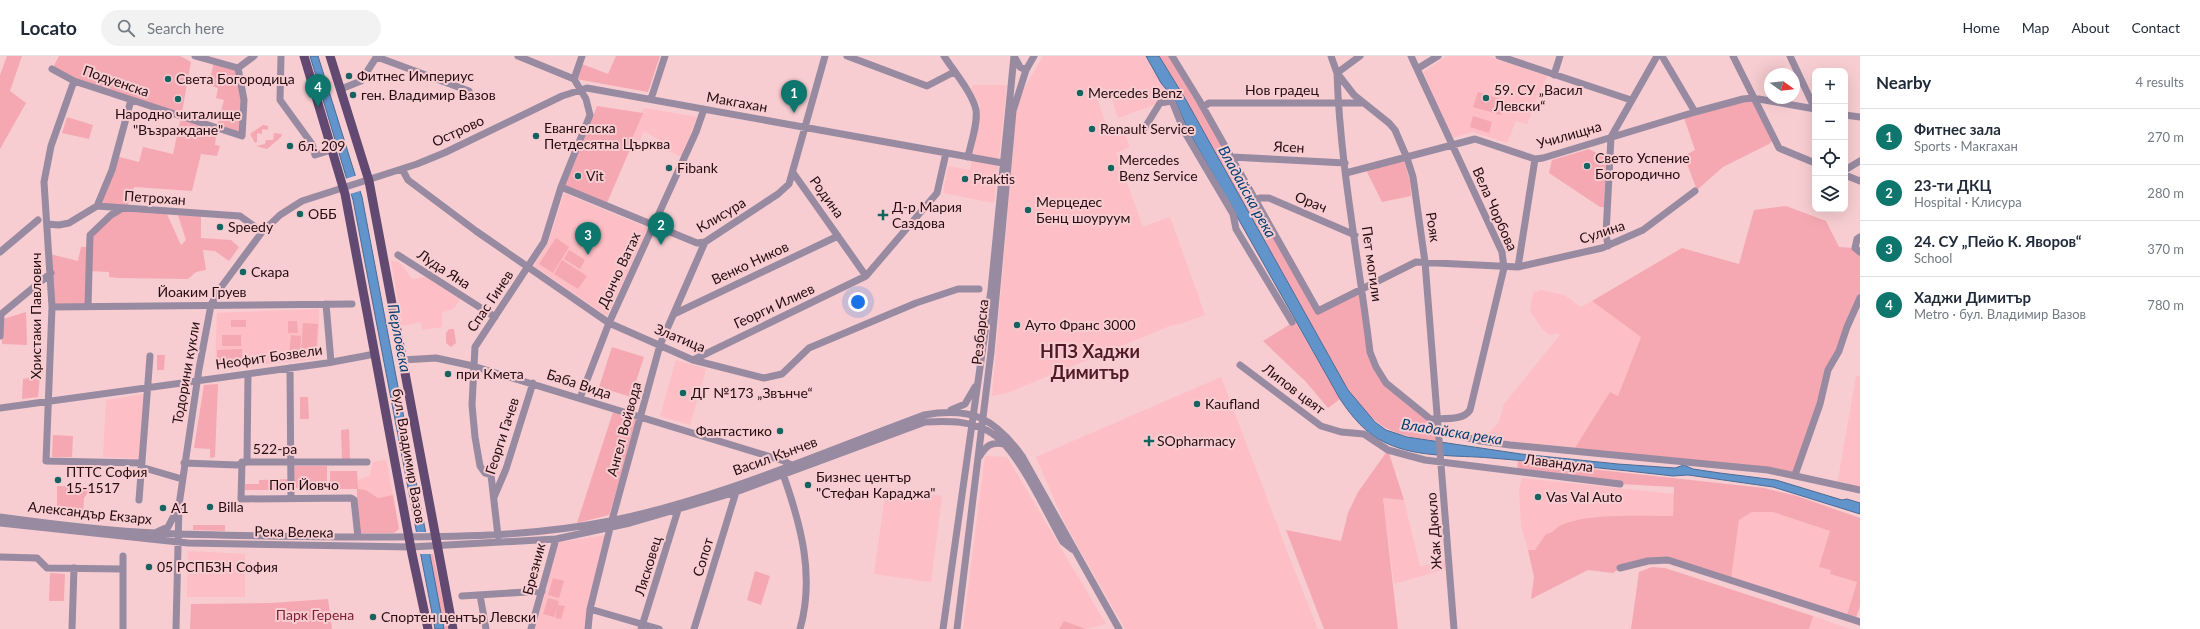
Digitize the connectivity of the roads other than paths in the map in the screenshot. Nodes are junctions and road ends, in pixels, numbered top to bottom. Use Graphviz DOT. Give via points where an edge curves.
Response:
graph roads {
  1 [pos="195,56"];
  2 [pos="254,56"];
  3 [pos="276,56"];
  4 [pos="304,56"];
  5 [pos="330,56"];
  6 [pos="518,56"];
  7 [pos="582,56"];
  8 [pos="665,56"];
  9 [pos="825,56"];
  10 [pos="847,56"];
  11 [pos="944,56"];
  12 [pos="1014,56"];
  13 [pos="1034,56"];
  14 [pos="1172,56"];
  15 [pos="1331,56"];
  16 [pos="1360,56"];
  17 [pos="1411,56"];
  18 [pos="1421,56"];
  19 [pos="1438,56"];
  20 [pos="1499,56"];
  21 [pos="1560,56"];
  22 [pos="1657,56"];
  23 [pos="1662,56"];
  24 [pos="1733,56"];
  25 [pos="1790,56"];
  26 [pos="377,57"];
  27 [pos="281,60"];
  28 [pos="1425,64"];
  29 [pos="238,68"];
  30 [pos="52,69"];
  31 [pos="1417,69"];
  32 [pos="1026,70"];
  33 [pos="954,72"];
  34 [pos="1337,74"];
  35 [pos="1554,75"];
  36 [pos="574,79"];
  37 [pos="74,81"];
  38 [pos="341,89"];
  39 [pos="580,89"];
  40 [pos="469,91"];
  41 [pos="1010,97"];
  42 [pos="1753,98"];
  43 [pos="651,99"];
  44 [pos="131,100"];
  45 [pos="1631,100"];
  46 [pos="1338,103"];
  47 [pos="1362,103"];
  48 [pos="1813,104"];
  49 [pos="1203,107"];
  50 [pos="1812,108"];
  51 [pos="704,109"];
  52 [pos="1695,112"];
  53 [pos="1848,116"];
  54 [pos="1860,118"];
  55 [pos="806,127"];
  56 [pos="1144,129"];
  57 [pos="1611,137"];
  58 [pos="1451,145"];
  59 [pos="331,150"];
  60 [pos="946,153"];
  61 [pos="968,156"];
  62 [pos="1232,157"];
  63 [pos="1407,158"];
  64 [pos="1535,159"];
  65 [pos="1860,161"];
  66 [pos="1812,162"];
  67 [pos="1006,163"];
  68 [pos="1345,163"];
  69 [pos="1848,168"];
  70 [pos="402,169"];
  71 [pos="1346,173"];
  72 [pos="794,174"];
  73 [pos="1848,176"];
  74 [pos="1860,181"];
  75 [pos="365,182"];
  76 [pos="562,187"];
  77 [pos="346,188"];
  78 [pos="1695,191"];
  79 [pos="1256,200"];
  80 [pos="97,206"];
  81 [pos="121,209"];
  82 [pos="38,220"];
  83 [pos="47,224"];
  84 [pos="654,225"];
  85 [pos="262,232"];
  86 [pos="1355,235"];
  87 [pos="838,236"];
  88 [pos="1860,237"];
  89 [pos="704,242"];
  90 [pos="1608,246"];
  91 [pos="1858,250"];
  92 [pos="0,252"];
  93 [pos="398,255"];
  94 [pos="1426,262"];
  95 [pos="528,267"];
  96 [pos="1518,267"];
  97 [pos="1504,268"];
  98 [pos="51,273"];
  99 [pos="866,276"];
  100 [pos="1362,287"];
  101 [pos="979,289"];
  102 [pos="1860,298"];
  103 [pos="326,304"];
  104 [pos="352,304"];
  105 [pos="211,305"];
  106 [pos="88,306"];
  107 [pos="52,307"];
  108 [pos="674,314"];
  109 [pos="0,315"];
  110 [pos="495,317"];
  111 [pos="1292,322"];
  112 [pos="609,323"];
  113 [pos="0,336"];
  114 [pos="660,345"];
  115 [pos="375,354"];
  116 [pos="150,356"];
  117 [pos="402,360"];
  118 [pos="692,360"];
  119 [pos="331,362"];
  120 [pos="1240,365"];
  121 [pos="473,366"];
  122 [pos="290,368"];
  123 [pos="248,374"];
  124 [pos="979,380"];
  125 [pos="197,381"];
  126 [pos="533,383"];
  127 [pos="147,388"];
  128 [pos="580,398"];
  129 [pos="49,402"];
  130 [pos="0,408"];
  131 [pos="945,412"];
  132 [pos="974,415"];
  133 [pos="983,417"];
  134 [pos="640,418"];
  135 [pos="1435,419"];
  136 [pos="972,425"];
  137 [pos="981,428"];
  138 [pos="1439,430"];
  139 [pos="1358,432"];
  140 [pos="1005,444"];
  141 [pos="1442,458"];
  142 [pos="978,459"];
  143 [pos="244,462"];
  144 [pos="291,462"];
  145 [pos="366,462"];
  146 [pos="184,463"];
  147 [pos="142,465"];
  148 [pos="790,465"];
  149 [pos="504,474"];
  150 [pos="783,474"];
  151 [pos="491,475"];
  152 [pos="1794,475"];
  153 [pos="182,479"];
  154 [pos="1620,484"];
  155 [pos="1860,490"];
  156 [pos="736,492"];
  157 [pos="291,498"];
  158 [pos="494,498"];
  159 [pos="139,500"];
  160 [pos="179,505"];
  161 [pos="678,510"];
  162 [pos="0,517"];
  163 [pos="612,520"];
  164 [pos="0,523"];
  165 [pos="610,528"];
  166 [pos="153,533"];
  167 [pos="178,534"];
  168 [pos="498,536"];
  169 [pos="358,537"];
  170 [pos="556,539"];
  171 [pos="177,542"];
  172 [pos="434,542"];
  173 [pos="413,543"];
  174 [pos="1075,552"];
  175 [pos="123,556"];
  176 [pos="0,557"];
  177 [pos="74,568"];
  178 [pos="1620,568"];
  179 [pos="122,569"];
  180 [pos="542,591"];
  181 [pos="480,595"];
  182 [pos="462,596"];
  183 [pos="590,609"];
  184 [pos="1860,622"];
  185 [pos="642,627"];
  186 [pos="72,629"];
  187 [pos="123,629"];
  188 [pos="176,629"];
  189 [pos="428,629"];
  190 [pos="453,629"];
  191 [pos="486,629"];
  192 [pos="531,629"];
  193 [pos="588,629"];
  194 [pos="659,629"];
  195 [pos="694,629"];
  196 [pos="800,629"];
  197 [pos="943,629"];
  198 [pos="956,629"];
  199 [pos="1119,629"];
  200 [pos="1454,629"];
  1 -- 29 [label="street"];
  2 -- 29 [label="street"];
  3 -- 27 [label="street"];
  4 -- 59 [label="main road, бул. Владимир Вазов"];
  5 -- 38 [label="main road, бул. Владимир Вазов"];
  6 -- 36 [label="street"];
  7 -- 36 [label="street"];
  8 -- 43 [label="street"];
  9 -- 55 [label="street, Родина"];
  10 -- 33 [label="street" via="927,86"];
  11 -- 33 [label="street"];
  12 -- 32 [label="street"];
  12 -- 41 [label="street, Резбарска"];
  13 -- 32 [label="street"];
  14 -- 49 [label="street"];
  15 -- 34 [label="street, Рояк"];
  16 -- 34 [label="street"];
  17 -- 31 [label="street, Вела Чорбова"];
  18 -- 28 [label="street"];
  19 -- 28 [label="street"];
  20 -- 35 [label="street"];
  21 -- 35 [label="street"];
  22 -- 45 [label="street"];
  23 -- 52 [label="street"];
  24 -- 42 [label="street"];
  25 -- 48 [label="street"];
  26 -- 38 [label="street" via="361,81"];
  26 -- 40 [label="street"];
  27 -- 59 [label="street" via="280,100 312,144 315,155"];
  28 -- 31 [label="street"];
  29 -- 44 [label="street, Подуенска" via="244,100 242,136"];
  30 -- 37 [label="street, Подуенска"];
  31 -- 58 [label="street, Вела Чорбова"];
  32 -- 41 [label="street, Резбарска" via="1016,82"];
  32 -- 67 [label="street, Резбарска" via="1014,102"];
  33 -- 61 [label="street" via="976,110"];
  34 -- 46 [label="street, Пет могили"];
  34 -- 47 [label="street, Рояк"];
  35 -- 45 [label="street"];
  36 -- 39 [label="street"];
  37 -- 44 [label="street, Подуенска"];
  37 -- 83 [label="street, Христаки Павлович" via="53,138 45,171"];
  38 -- 75 [label="main road, бул. Владимир Вазов"];
  39 -- 43 [label="street, Макгахан" via="597,89"];
  39 -- 70 [label="street, Острово" via="444,153"];
  39 -- 76 [label="street, Спас Гинев" via="589,106 590,115"];
  41 -- 67 [label="street, Резбарска"];
  42 -- 50 [label="street"];
  42 -- 52 [label="street, Училищна"];
  42 -- 66 [label="street" via="1779,148"];
  43 -- 51 [label="street, Макгахан"];
  44 -- 80 [label="street" via="112,170"];
  45 -- 57 [label="street"];
  46 -- 47 [label="street, Нов градец"];
  46 -- 49 [label="street, Нов градец" via="1209,103"];
  46 -- 68 [label="street, Пет могили"];
  47 -- 63 [label="street, Рояк" via="1389,122"];
  49 -- 62 [label="street"];
  51 -- 55 [label="street, Макгахан"];
  51 -- 84 [label="street, Дончо Ватах"];
  52 -- 57 [label="street, Училищна"];
  53 -- 54 [label="street"];
  55 -- 60 [label="street, Макгахан"];
  55 -- 72 [label="street, Родина"];
  56 -- 111 [label="street" via="1160,103 1172,100 1184,131 1233,214 1236,229"];
  57 -- 64 [label="street, Училищна"];
  57 -- 90 [label="street" via="1606,234"];
  58 -- 63 [label="street, Училищна"];
  58 -- 64 [label="street, Училищна" via="1475,140"];
  58 -- 97 [label="street, Вела Чорбова" via="1502,252"];
  59 -- 77 [label="main road, бул. Владимир Вазов"];
  60 -- 61 [label="street, Макгахан"];
  60 -- 99 [label="street" via="938,193"];
  61 -- 67 [label="street, Макгахан"];
  62 -- 68 [label="street, Ясен"];
  62 -- 79 [label="street"];
  63 -- 71 [label="street, Училищна"];
  63 -- 94 [label="street, Рояк" via="1413,177"];
  64 -- 96 [label="street"];
  65 -- 69 [label="street"];
  67 -- 124 [label="street, Резбарска"];
  67 -- 133 [label="street, Резбарска" via="998,286"];
  68 -- 71 [label="street, Пет могили"];
  70 -- 75 [label="street, Острово"];
  70 -- 95 [label="street, Златица" via="408,180"];
  71 -- 86 [label="street, Пет могили"];
  72 -- 87 [label="street, Родина"];
  72 -- 89 [label="street, Клисура" via="789,184 778,194"];
  73 -- 74 [label="street"];
  75 -- 77 [label="street, Острово"];
  75 -- 117 [label="main road, бул. Владимир Вазов"];
  76 -- 84 [label="street, Клисура"];
  76 -- 95 [label="street, Спас Гинев" via="544,242"];
  77 -- 85 [label="street, Тодорини кукли" via="302,201"];
  77 -- 115 [label="main road, бул. Владимир Вазов"];
  78 -- 90 [label="street, Сулина" via="1644,230"];
  79 -- 86 [label="street, Орач" via="1269,198"];
  79 -- 100 [label="street, Сулина" via="1318,311"];
  80 -- 81 [label="street, Петрохан"];
  80 -- 83 [label="street" via="69,223"];
  81 -- 85 [label="street, Петрохан" via="240,216"];
  81 -- 106 [label="street" via="90,235"];
  82 -- 92 [label="street"];
  83 -- 98 [label="street, Христаки Павлович"];
  84 -- 89 [label="street, Клисура" via="697,243"];
  84 -- 112 [label="street, Дончо Ватах"];
  85 -- 105 [label="street, Тодорини кукли" via="219,290"];
  86 -- 100 [label="street, Пет могили"];
  87 -- 99 [label="street, Родина"];
  87 -- 108 [label="street, Венко Ников"];
  88 -- 91 [label="street" via="1855,243"];
  89 -- 108 [label="street, Ангел Войвода"];
  90 -- 96 [label="street, Сулина"];
  93 -- 110 [label="street, Луда Яна"];
  94 -- 97 [label="street, Сулина"];
  94 -- 100 [label="street, Сулина" via="1416,262"];
  94 -- 135 [label="street, Рояк"];
  95 -- 110 [label="street, Спас Гинев"];
  95 -- 112 [label="street, Златица"];
  96 -- 97 [label="street, Сулина"];
  97 -- 135 [label="street, Вела Чорбова" via="1470,410 1462,416"];
  98 -- 107 [label="street, Христаки Павлович"];
  98 -- 109 [label="street"];
  99 -- 118 [label="street, Георги Илиев"];
  100 -- 135 [label="street, Пет могили" via="1370,352 1376,367 1386,383"];
  101 -- 118 [label="street, Златица" via="958,290 934,296 809,348 782,374 775,376 764,378"];
  102 -- 152 [label="street" via="1839,351 1828,370 1820,404"];
  103 -- 104 [label="street, Йоаким Груев"];
  103 -- 105 [label="street, Йоаким Груев"];
  103 -- 119 [label="street"];
  105 -- 106 [label="street, Йоаким Груев"];
  105 -- 125 [label="street, Тодорини кукли"];
  106 -- 107 [label="street, Йоаким Груев"];
  107 -- 129 [label="street, Христаки Павлович"];
  108 -- 114 [label="street, Ангел Войвода"];
  109 -- 113 [label="street"];
  110 -- 121 [label="street, Спас Гинев" via="475,347"];
  112 -- 114 [label="street, Златица"];
  112 -- 128 [label="street, Дончо Ватах"];
  114 -- 118 [label="street, Златица"];
  114 -- 134 [label="street, Ангел Войвода"];
  115 -- 119 [label="street, Неофит Бозвели"];
  115 -- 173 [label="main road, бул. Владимир Вазов"];
  116 -- 127 [label="street"];
  117 -- 121 [label="street, Баба Вида" via="436,358"];
  117 -- 172 [label="main road, бул. Владимир Вазов"];
  119 -- 122 [label="street, Неофит Бозвели"];
  120 -- 139 [label="street, Липов цвят" via="1320,426 1341,432"];
  121 -- 126 [label="street, Баба Вида"];
  121 -- 151 [label="street, Спас Гинев" via="472,404 480,466"];
  122 -- 123 [label="street, Неофит Бозвели"];
  122 -- 144 [label="street"];
  123 -- 125 [label="street, Неофит Бозвели"];
  123 -- 143 [label="street"];
  124 -- 131 [label="street" via="965,404"];
  124 -- 132 [label="street, Резбарска"];
  125 -- 127 [label="street, Неофит Бозвели"];
  125 -- 146 [label="street, Тодорини кукли"];
  126 -- 128 [label="street, Баба Вида"];
  126 -- 149 [label="street, Георги Гачев"];
  127 -- 129 [label="street, Неофит Бозвели"];
  127 -- 147 [label="street"];
  128 -- 134 [label="street, Баба Вида"];
  129 -- 130 [label="street, Неофит Бозвели"];
  129 -- 147 [label="street, Христаки Павлович" via="46,461"];
  131 -- 132 [label="street, Васил Кънчев"];
  131 -- 148 [label="street, Васил Кънчев" via="924,415"];
  132 -- 133 [label="street, Васил Кънчев"];
  132 -- 136 [label="street, Резбарска"];
  133 -- 137 [label="street, Резбарска"];
  133 -- 174 [label="street, Васил Кънчев" via="1009,438 1022,456"];
  134 -- 148 [label="street, Баба Вида"];
  134 -- 163 [label="street, Ангел Войвода"];
  135 -- 138 [label="street, Рояк"];
  136 -- 137 [label="street, Васил Кънчев"];
  136 -- 150 [label="street, Васил Кънчев" via="960,422 925,422"];
  136 -- 197 [label="street, Резбарска"];
  137 -- 140 [label="street, Васил Кънчев"];
  137 -- 142 [label="street, Резбарска"];
  138 -- 141 [label="street, Жак Дюкло"];
  138 -- 152 [label="street" via="1510,445 1768,470"];
  139 -- 141 [label="street, Лавандула" via="1388,450 1414,458"];
  140 -- 142 [label="street" via="989,444"];
  140 -- 174 [label="street, Васил Кънчев" via="1063,542"];
  141 -- 154 [label="street, Лавандула"];
  141 -- 200 [label="street, Жак Дюкло"];
  142 -- 198 [label="street, Резбарска"];
  143 -- 144 [label="street, 522-ра"];
  143 -- 146 [label="street, 522-ра" via="237,465"];
  143 -- 157 [label="street, Поп Йовчо" via="241,499"];
  144 -- 145 [label="street, 522-ра"];
  144 -- 157 [label="street"];
  146 -- 153 [label="street, Тодорини кукли"];
  147 -- 153 [label="street, Христаки Павлович"];
  147 -- 159 [label="street"];
  148 -- 163 [label="street, Васил Кънчев" via="736,485"];
  149 -- 151 [label="street"];
  149 -- 158 [label="street, Георги Гачев"];
  150 -- 156 [label="street, Васил Кънчев"];
  150 -- 196 [label="street" via="798,516 806,565 807,588"];
  151 -- 158 [label="street"];
  152 -- 155 [label="street"];
  153 -- 160 [label="street, Тодорини кукли"];
  156 -- 161 [label="street, Васил Кънчев"];
  156 -- 195 [label="street, Сопот"];
  157 -- 169 [label="street, Поп Йовчо" via="353,498"];
  158 -- 168 [label="street"];
  160 -- 166 [label="street" via="168,527"];
  160 -- 167 [label="street, Тодорини кукли"];
  161 -- 165 [label="street, Васил Кънчев"];
  161 -- 185 [label="street, Лясковец"];
  162 -- 166 [label="street, Александър Екзарх"];
  163 -- 165 [label="street, Ангел Войвода"];
  163 -- 168 [label="street, Васил Кънчев"];
  164 -- 171 [label="street, Александър Екзарх"];
  165 -- 170 [label="street, Васил Кънчев"];
  165 -- 183 [label="street, Ангел Войвода"];
  166 -- 167 [label="street, Александър Екзарх"];
  167 -- 169 [label="street, Река Велека"];
  167 -- 171 [label="street, Тодорини кукли"];
  168 -- 172 [label="street, Васил Кънчев"];
  169 -- 173 [label="street, Река Велека"];
  170 -- 172 [label="street, Васил Кънчев"];
  170 -- 180 [label="street, Брезник"];
  171 -- 173 [label="street, Река Велека"];
  171 -- 188 [label="street, Тодорини кукли"];
  172 -- 173 [label="street, Васил Кънчев"];
  172 -- 190 [label="main road, бул. Владимир Вазов"];
  173 -- 189 [label="main road, бул. Владимир Вазов"];
  174 -- 199 [label="street, Васил Кънчев"];
  175 -- 179 [label="street"];
  176 -- 177 [label="street" via="37,558 47,568"];
  177 -- 179 [label="street"];
  177 -- 186 [label="street"];
  178 -- 184 [label="street" via="1648,561 1668,560"];
  179 -- 187 [label="street"];
  180 -- 181 [label="street"];
  180 -- 192 [label="street, Брезник"];
  181 -- 182 [label="street"];
  181 -- 191 [label="street"];
  183 -- 185 [label="street"];
  183 -- 193 [label="street, Ангел Войвода"];
  185 -- 194 [label="street"];
}
